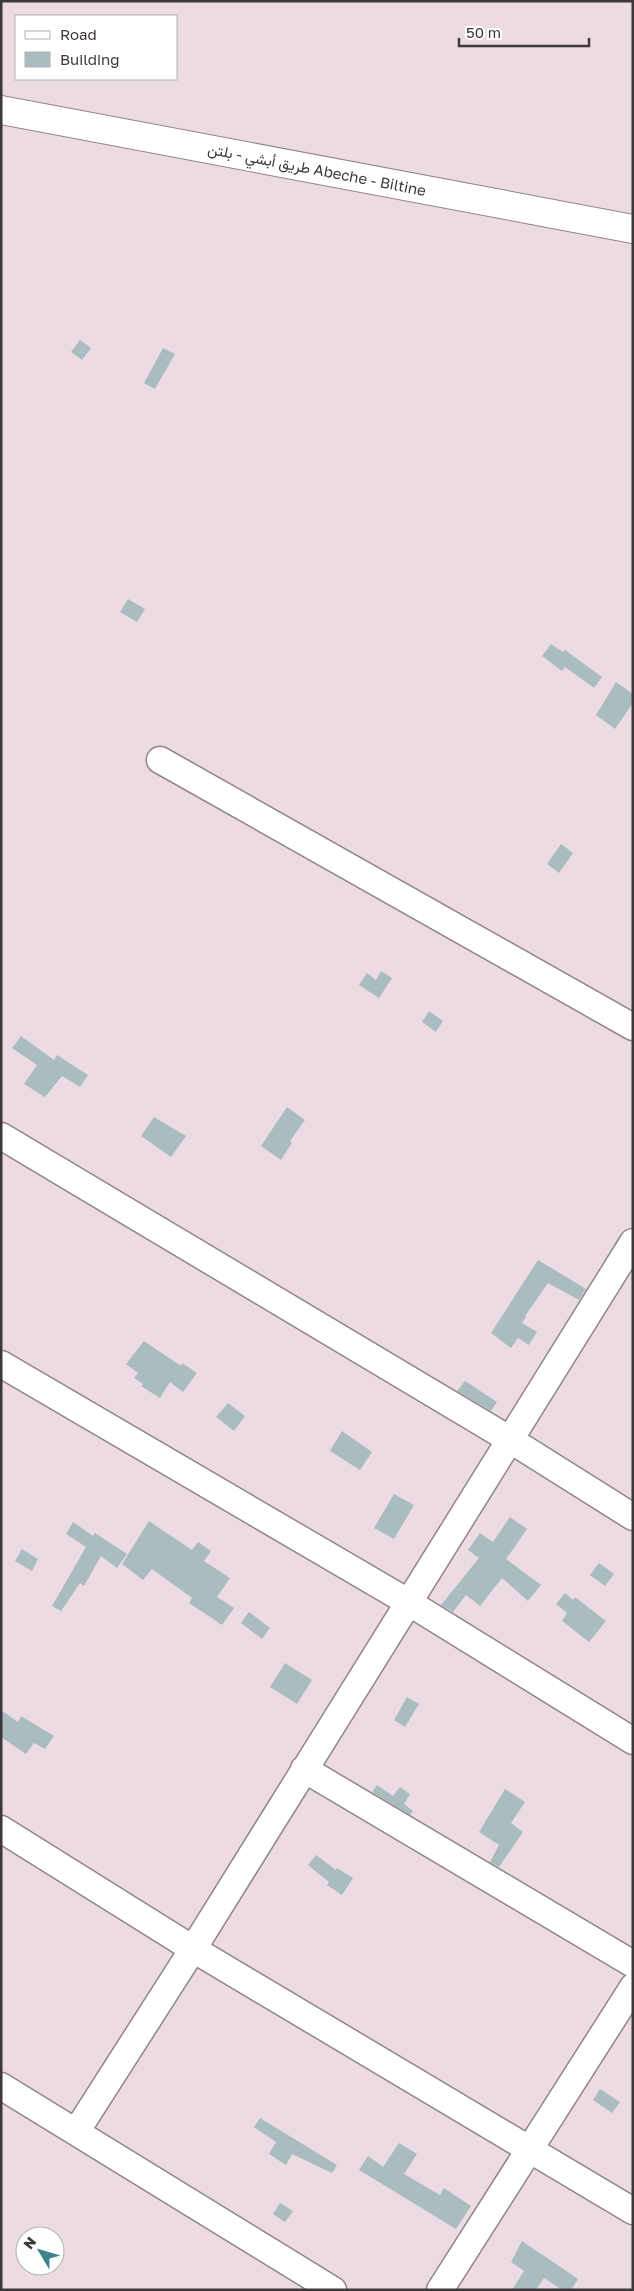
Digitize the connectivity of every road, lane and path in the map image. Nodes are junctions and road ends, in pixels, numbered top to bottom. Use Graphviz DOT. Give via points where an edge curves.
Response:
graph roads {
  1 [pos="1,110"];
  2 [pos="633,229"];
  3 [pos="160,760"];
  4 [pos="633,1026"];
  5 [pos="1,1136"];
  6 [pos="628,1258"];
  7 [pos="1,1364"];
  8 [pos="509,1439"];
  9 [pos="633,1517"];
  10 [pos="408,1602"];
  11 [pos="633,1741"];
  12 [pos="304,1768"];
  13 [pos="1,1829"];
  14 [pos="193,1949"];
  15 [pos="633,1964"];
  16 [pos="633,1987"];
  17 [pos="1,2086"];
  18 [pos="76,2132"];
  19 [pos="530,2149"];
  20 [pos="633,2211"];
  21 [pos="334,2290"];
  22 [pos="440,2290"];
  1 -- 2 [label="main road, طريق أبشي - بلتن Abeche - Biltine"];
  3 -- 4 [label="street"];
  5 -- 8 [label="street"];
  6 -- 8 [label="street"];
  7 -- 10 [label="street"];
  8 -- 9 [label="street"];
  8 -- 10 [label="street"];
  10 -- 11 [label="street"];
  10 -- 12 [label="street"];
  12 -- 14 [label="street"];
  12 -- 15 [label="street"];
  13 -- 14 [label="street"];
  14 -- 18 [label="street"];
  14 -- 19 [label="street"];
  16 -- 19 [label="street"];
  17 -- 18 [label="street"];
  18 -- 21 [label="street"];
  19 -- 20 [label="street"];
  19 -- 22 [label="street"];
}
